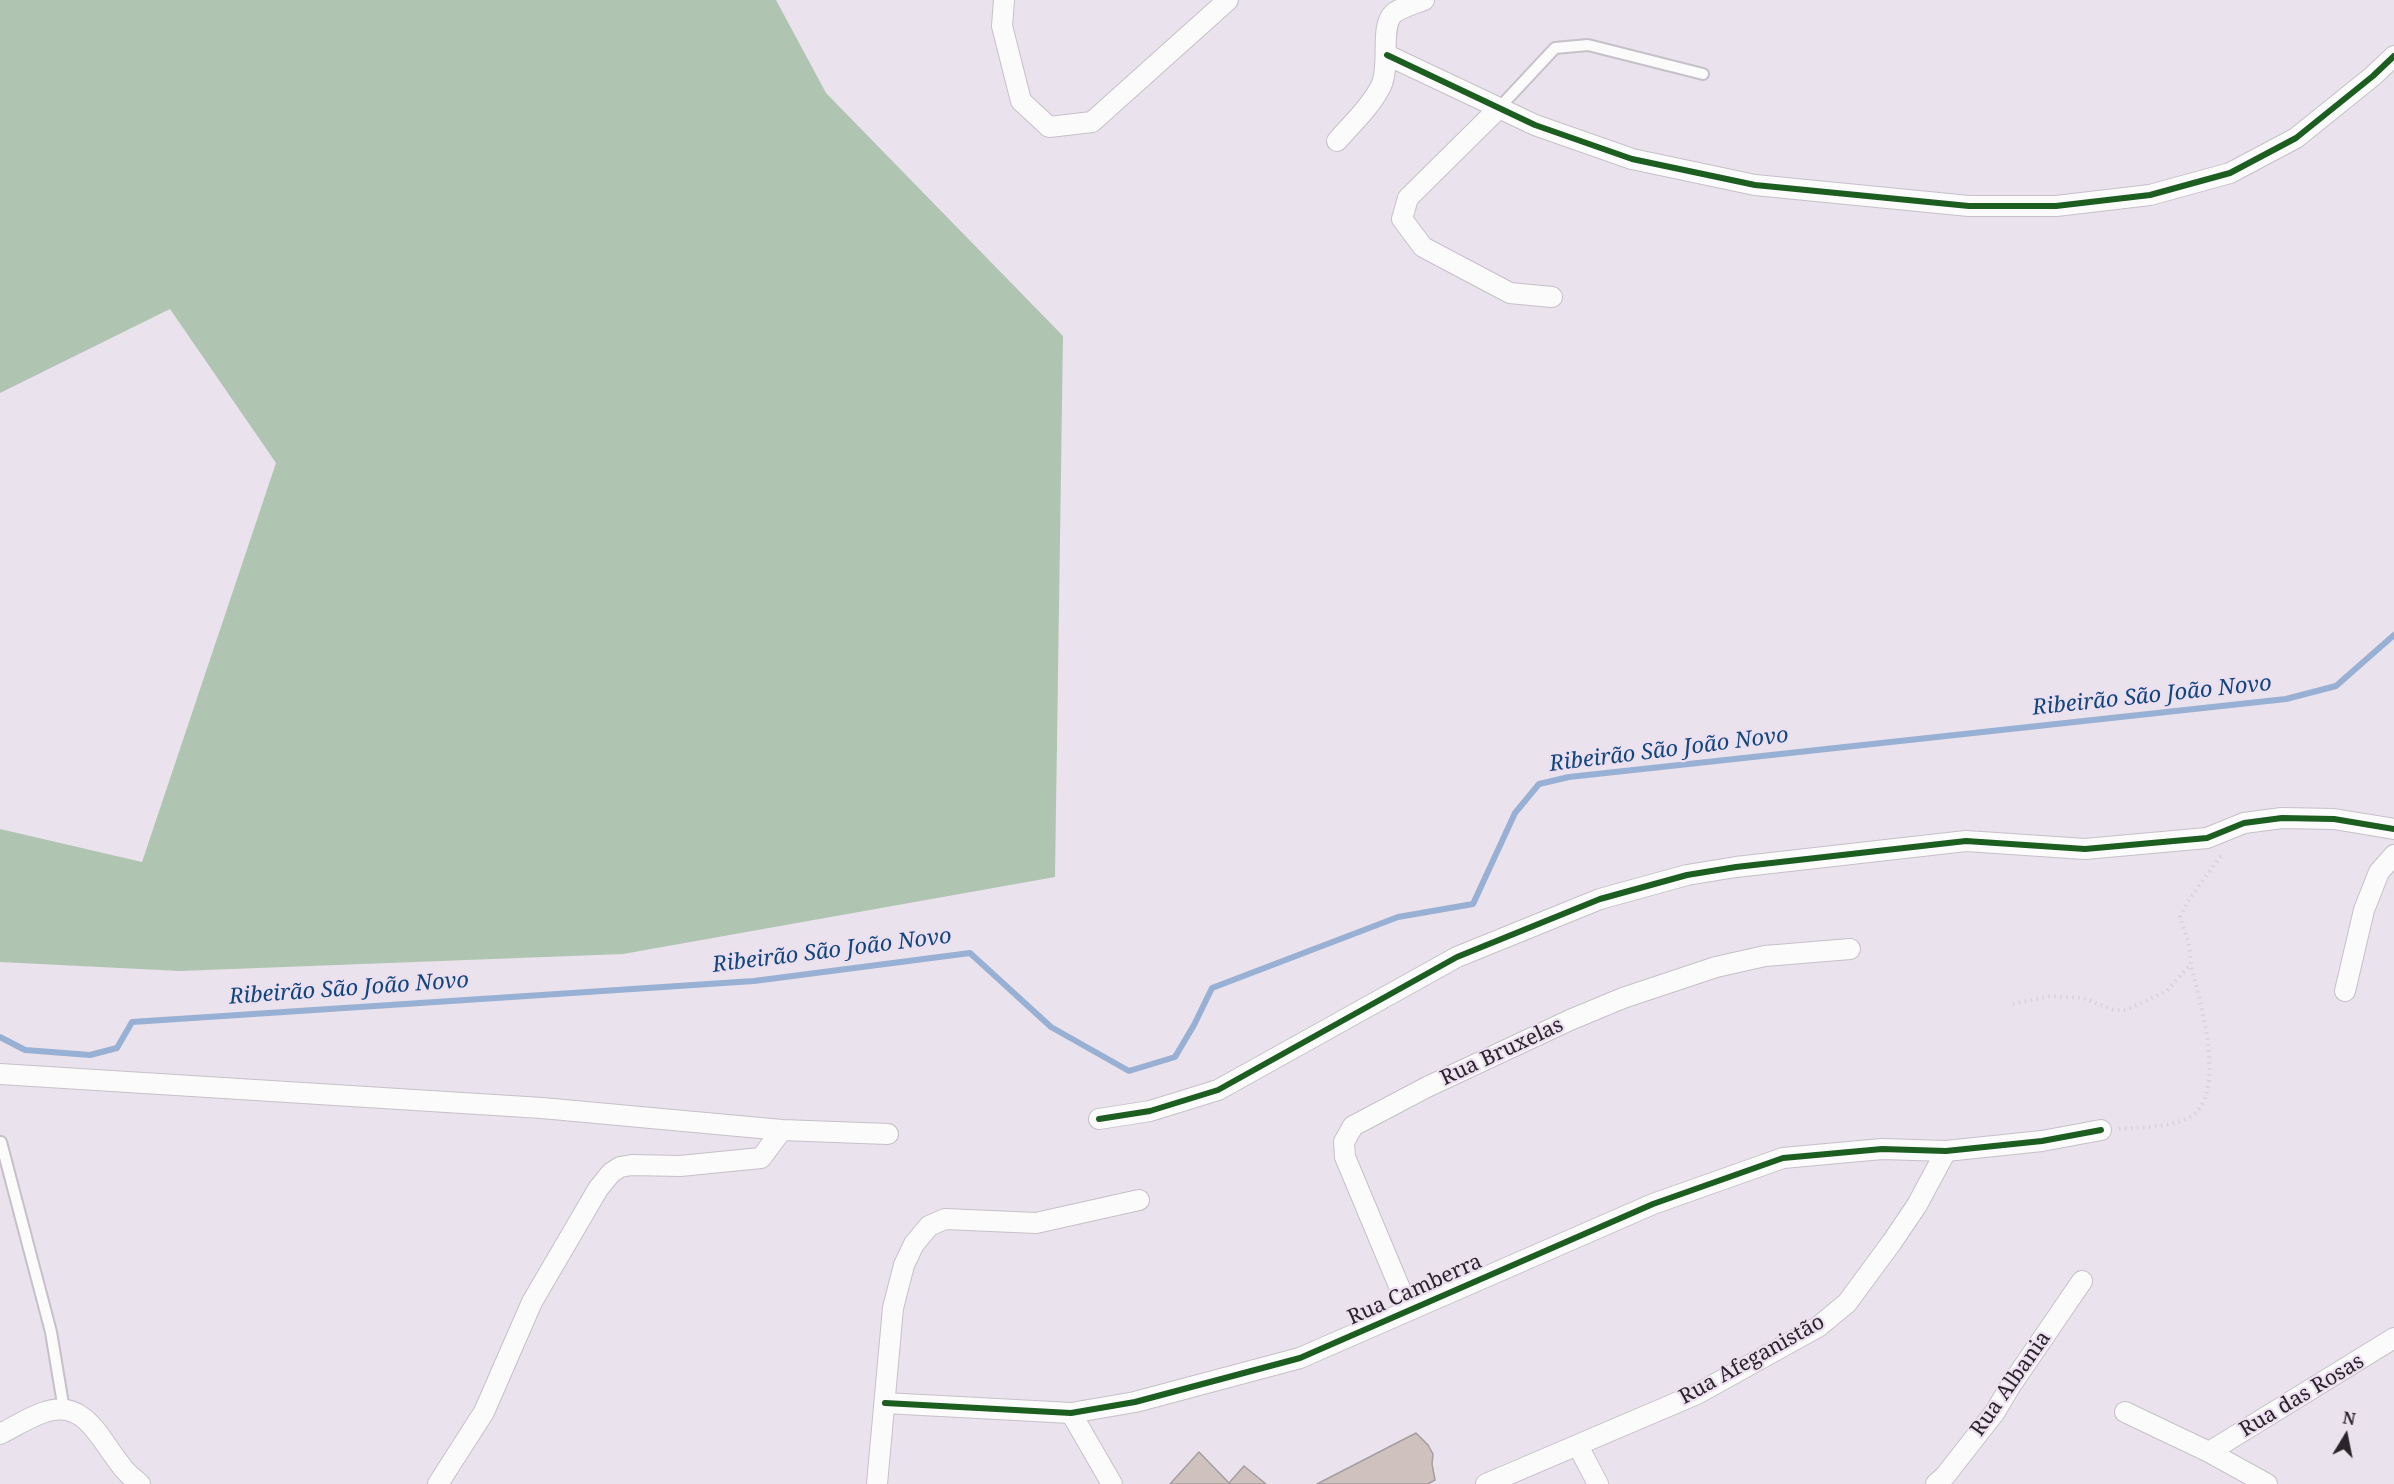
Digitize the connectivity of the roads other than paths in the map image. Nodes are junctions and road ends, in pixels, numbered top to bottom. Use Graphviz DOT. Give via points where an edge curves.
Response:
graph roads {
  1 [pos="1004,0"];
  2 [pos="1228,0"];
  3 [pos="1424,0"];
  4 [pos="1387,55"];
  5 [pos="2394,56"];
  6 [pos="1703,74"];
  7 [pos="1499,108"];
  8 [pos="1337,141"];
  9 [pos="1552,297"];
  10 [pos="2394,829"];
  11 [pos="2394,855"];
  12 [pos="1850,949"];
  13 [pos="2345,991"];
  14 [pos="0,1074"];
  15 [pos="1099,1119"];
  16 [pos="782,1130"];
  17 [pos="2101,1130"];
  18 [pos="888,1134"];
  19 [pos="1,1142"];
  20 [pos="1946,1150"];
  21 [pos="1139,1200"];
  22 [pos="2082,1281"];
  23 [pos="1409,1310"];
  24 [pos="2394,1338"];
  25 [pos="885,1403"];
  26 [pos="64,1410"];
  27 [pos="2124,1412"];
  28 [pos="1071,1413"];
  29 [pos="0,1434"];
  30 [pos="1578,1446"];
  31 [pos="2209,1452"];
  32 [pos="140,1484"];
  33 [pos="438,1484"];
  34 [pos="877,1484"];
  35 [pos="1112,1484"];
  36 [pos="1486,1484"];
  37 [pos="1598,1484"];
  38 [pos="1936,1484"];
  39 [pos="2267,1484"];
  1 -- 2 [label="street" via="1002,26 1021,101 1049,127 1092,122"];
  3 -- 4 [label="street" via="1393,14 1386,25"];
  4 -- 7 [label="street"];
  4 -- 8 [label="street" via="1382,84"];
  5 -- 7 [label="street" via="2296,138 2230,174 2150,195 2056,206 1969,206 1755,185 1632,159 1534,125"];
  6 -- 7 [label="lane" via="1588,45 1555,48"];
  7 -- 9 [label="street" via="1408,198 1402,219 1423,247 1510,293"];
  10 -- 15 [label="street" via="2334,819 2282,818 2244,823 2207,838 2085,849 1966,841 1687,875 1600,899 1457,957 1218,1090 1150,1111"];
  11 -- 13 [label="street" via="2379,872 2364,910"];
  12 -- 23 [label="street, Rua Bruxelas" via="1765,956 1716,967 1634,995 1485,1059 1353,1126 1344,1142 1345,1157"];
  14 -- 16 [label="street" via="542,1108"];
  16 -- 18 [label="street"];
  16 -- 33 [label="street" via="761,1158 680,1166 632,1164 611,1173 531,1302 484,1412"];
  17 -- 20 [label="street, Rua Camberra" via="2042,1141"];
  19 -- 26 [label="lane" via="51,1332"];
  20 -- 23 [label="street, Rua Camberra" via="1882,1149 1783,1158 1653,1204"];
  20 -- 30 [label="street, Rua Afeganistão" via="1892,1242 1847,1303 1818,1327 1697,1394"];
  21 -- 25 [label="street" via="1036,1223 945,1220 929,1226 914,1244 893,1308"];
  22 -- 38 [label="street, Rua Albania" via="1995,1412"];
  23 -- 28 [label="street, Rua Camberra" via="1300,1358 1135,1402"];
  24 -- 31 [label="street, Rua das Rosas"];
  25 -- 28 [label="street, Rua Camberra"];
  25 -- 34 [label="street"];
  26 -- 29 [label="street" via="43,1412"];
  26 -- 32 [label="street" via="80,1414 92,1424 121,1466"];
  27 -- 31 [label="street"];
  28 -- 35 [label="street"];
  30 -- 36 [label="street, Rua Afeganistão"];
  30 -- 37 [label="street"];
  31 -- 39 [label="street"];
}
